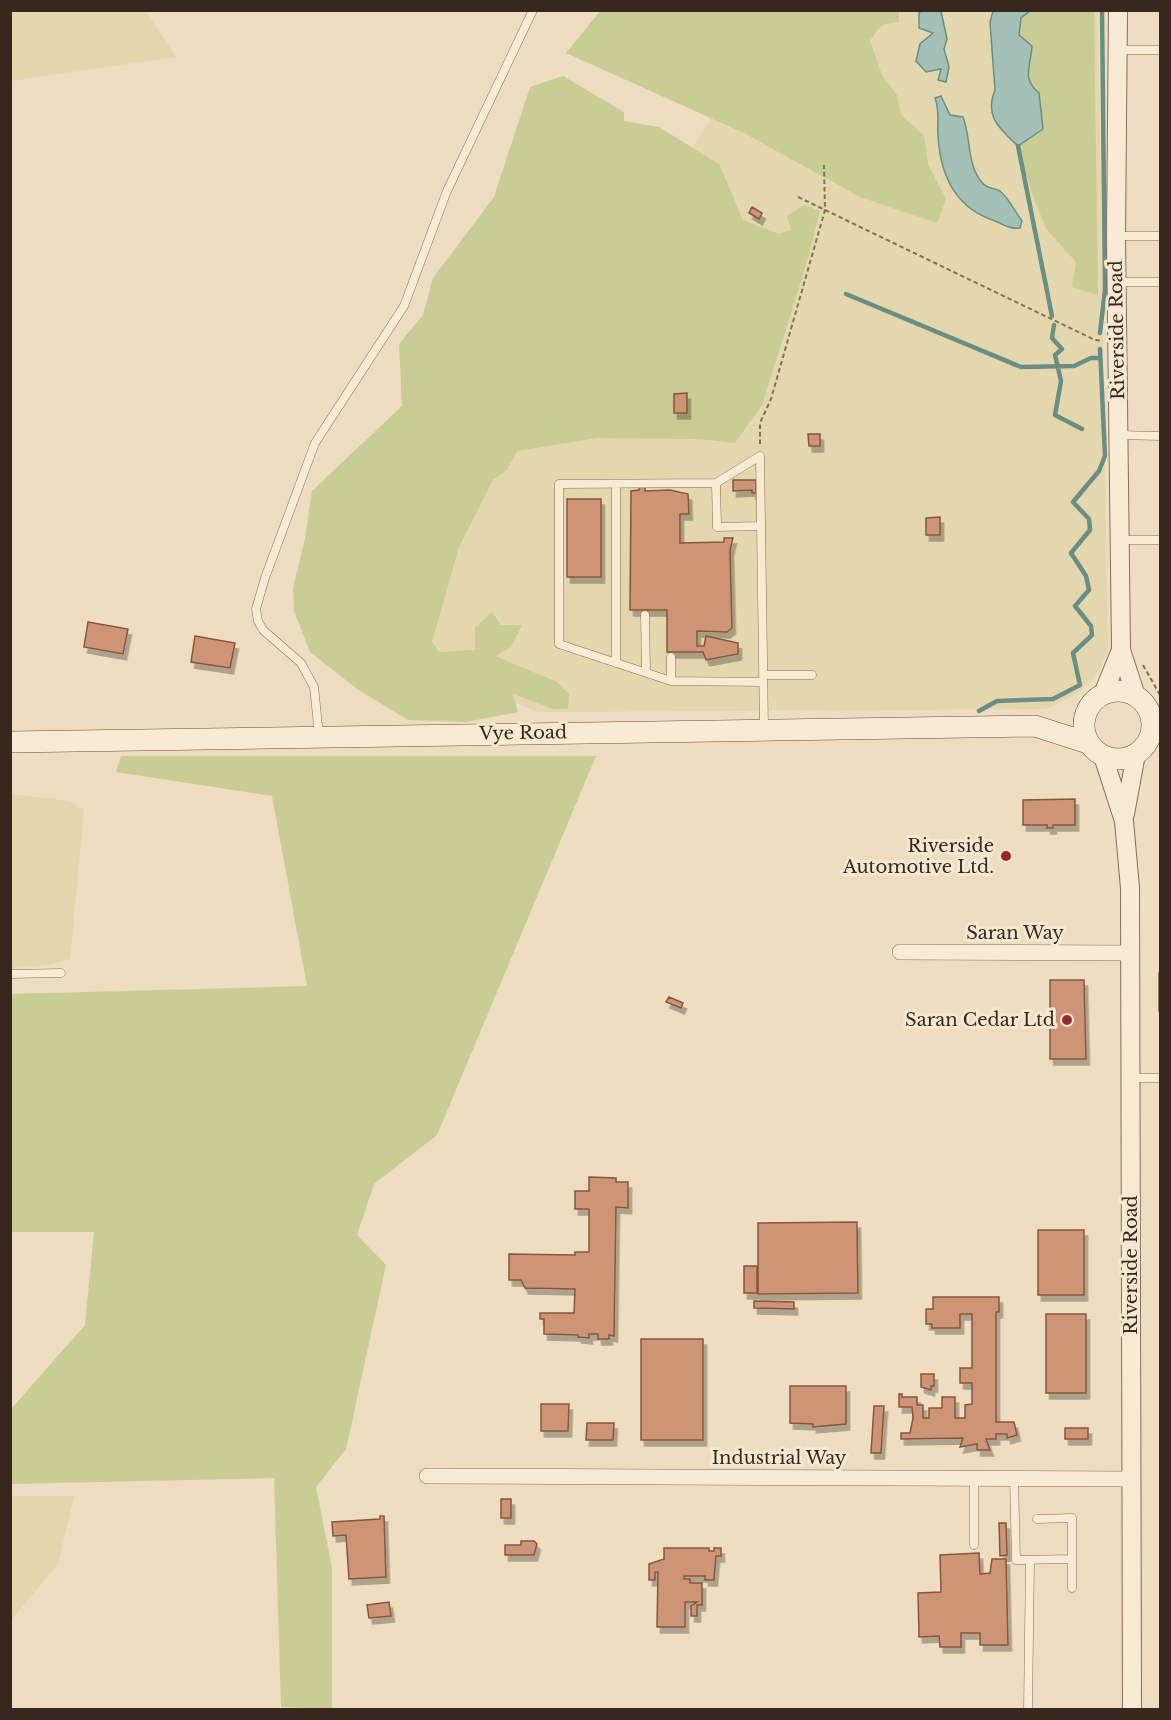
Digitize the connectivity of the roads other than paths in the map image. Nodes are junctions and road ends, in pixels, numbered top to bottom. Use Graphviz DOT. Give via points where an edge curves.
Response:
graph roads {
  1 [pos="533,10"];
  2 [pos="1118,10"];
  3 [pos="1119,50"];
  4 [pos="1161,50"];
  5 [pos="1116,236"];
  6 [pos="1161,236"];
  7 [pos="1117,282"];
  8 [pos="1161,282"];
  9 [pos="1118,435"];
  10 [pos="1161,436"];
  11 [pos="716,483"];
  12 [pos="616,484"];
  13 [pos="760,526"];
  14 [pos="1120,540"];
  15 [pos="1161,540"];
  16 [pos="645,615"];
  17 [pos="1121,650"];
  18 [pos="670,657"];
  19 [pos="616,663"];
  20 [pos="646,672"];
  21 [pos="812,675"];
  22 [pos="763,678"];
  23 [pos="671,681"];
  24 [pos="1096,699"];
  25 [pos="1148,705"];
  26 [pos="1035,726"];
  27 [pos="765,729"];
  28 [pos="319,737"];
  29 [pos="10,742"];
  30 [pos="1147,747"];
  31 [pos="1095,750"];
  32 [pos="1124,821"];
  33 [pos="900,952"];
  34 [pos="1130,953"];
  35 [pos="61,972"];
  36 [pos="10,974"];
  37 [pos="1131,1078"];
  38 [pos="1161,1078"];
  39 [pos="427,1476"];
  40 [pos="974,1478"];
  41 [pos="1014,1478"];
  42 [pos="1132,1479"];
  43 [pos="1037,1519"];
  44 [pos="974,1545"];
  45 [pos="1072,1559"];
  46 [pos="1030,1560"];
  47 [pos="1072,1588"];
  48 [pos="1028,1710"];
  49 [pos="1132,1710"];
  1 -- 28 [label="lane" via="447,191 404,306 315,443 265,578 256,609 258,621 301,663 314,687"];
  2 -- 3 [label="street, Riverside Road"];
  3 -- 4 [label="lane"];
  3 -- 5 [label="street, Riverside Road"];
  5 -- 6 [label="lane"];
  5 -- 7 [label="street, Riverside Road"];
  7 -- 8 [label="lane"];
  7 -- 9 [label="street, Riverside Road"];
  9 -- 10 [label="lane"];
  9 -- 14 [label="street, Riverside Road"];
  11 -- 12 [label="lane"];
  11 -- 13 [label="lane" via="717,527"];
  11 -- 13 [label="lane" via="760,456"];
  12 -- 19 [label="lane"];
  12 -- 19 [label="lane" via="559,484 559,644"];
  13 -- 22 [label="lane"];
  14 -- 15 [label="lane"];
  14 -- 17 [label="street, Riverside Road"];
  16 -- 20 [label="lane"];
  17 -- 24 [label="street, Riverside Road"];
  17 -- 25 [label="street, Riverside Road"];
  18 -- 23 [label="lane"];
  19 -- 20 [label="lane"];
  20 -- 23 [label="lane"];
  21 -- 22 [label="lane"];
  22 -- 23 [label="lane"];
  22 -- 27 [label="lane"];
  24 -- 25 [label="main road" via="1126,692"];
  24 -- 26 [label="main road, Vye Road" via="1080,712"];
  24 -- 31 [label="main road" via="1083,719"];
  25 -- 30 [label="main road" via="1152,726"];
  26 -- 27 [label="main road, Vye Road"];
  26 -- 31 [label="main road, Vye Road"];
  27 -- 28 [label="main road, Vye Road"];
  28 -- 29 [label="main road, Vye Road"];
  30 -- 31 [label="main road" via="1114,760"];
  30 -- 32 [label="street, Riverside Road"];
  31 -- 32 [label="street, Riverside Road"];
  32 -- 34 [label="street, Riverside Road"];
  33 -- 34 [label="street, Saran Way"];
  34 -- 37 [label="street, Riverside Road"];
  35 -- 36 [label="lane"];
  37 -- 38 [label="lane"];
  37 -- 42 [label="street, Riverside Road"];
  39 -- 40 [label="street, Industrial Way"];
  40 -- 41 [label="street, Industrial Way"];
  40 -- 44 [label="lane"];
  41 -- 42 [label="street, Industrial Way"];
  41 -- 46 [label="lane" via="1016,1560"];
  42 -- 49 [label="street, Riverside Road"];
  43 -- 45 [label="lane" via="1072,1518"];
  45 -- 46 [label="lane"];
  45 -- 47 [label="lane"];
  46 -- 48 [label="lane"];
}
